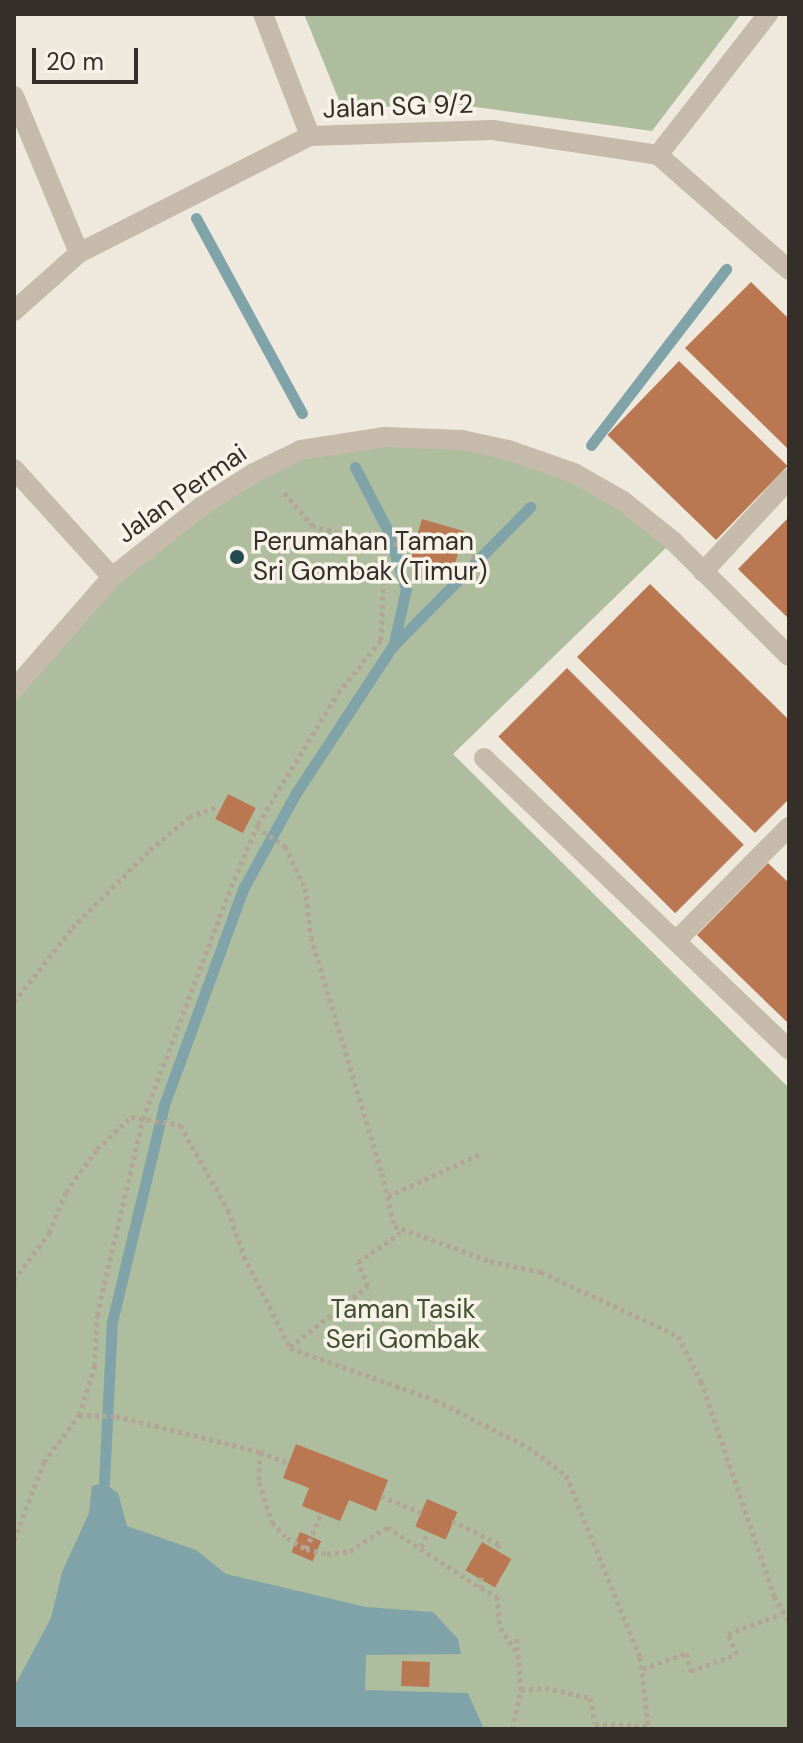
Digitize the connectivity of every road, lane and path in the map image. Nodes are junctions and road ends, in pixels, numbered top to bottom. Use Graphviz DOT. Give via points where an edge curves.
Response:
graph roads {
  1 [pos="263,14"];
  2 [pos="768,14"];
  3 [pos="14,96"];
  4 [pos="310,136"];
  5 [pos="658,155"];
  6 [pos="79,253"];
  7 [pos="789,270"];
  8 [pos="14,311"];
  9 [pos="14,469"];
  10 [pos="789,479"];
  11 [pos="278,485"];
  12 [pos="416,541"];
  13 [pos="385,545"];
  14 [pos="459,546"];
  15 [pos="487,566"];
  16 [pos="703,572"];
  17 [pos="112,577"];
  18 [pos="789,656"];
  19 [pos="14,689"];
  20 [pos="484,758"];
  21 [pos="216,807"];
  22 [pos="251,820"];
  23 [pos="259,827"];
  24 [pos="789,827"];
  25 [pos="677,940"];
  26 [pos="14,1002"];
  27 [pos="789,1049"];
  28 [pos="146,1120"];
  29 [pos="480,1154"];
  30 [pos="388,1196"];
  31 [pos="403,1231"];
  32 [pos="14,1280"];
  33 [pos="290,1348"];
  34 [pos="79,1415"];
  35 [pos="260,1452"];
  36 [pos="289,1463"];
  37 [pos="381,1496"];
  38 [pos="322,1512"];
  39 [pos="422,1513"];
  40 [pos="452,1521"];
  41 [pos="428,1532"];
  42 [pos="14,1540"];
  43 [pos="421,1547"];
  44 [pos="306,1549"];
  45 [pos="496,1550"];
  46 [pos="481,1577"];
  47 [pos="481,1588"];
  48 [pos="781,1614"];
  49 [pos="789,1621"];
  50 [pos="516,1634"];
  51 [pos="518,1654"];
  52 [pos="643,1669"];
  53 [pos="521,1690"];
  54 [pos="649,1728"];
  55 [pos="512,1729"];
  1 -- 4 [label="street"];
  2 -- 5 [label="street"];
  3 -- 6 [label="street"];
  4 -- 5 [label="street, Jalan SG 9/2" via="493,130"];
  4 -- 6 [label="street, Jalan SG 9/2"];
  5 -- 7 [label="street"];
  6 -- 8 [label="street, Jalan SG 9/2"];
  9 -- 17 [label="street"];
  10 -- 16 [label="street"];
  11 -- 13 [label="path" via="313,526"];
  12 -- 13 [label="path"];
  13 -- 23 [label="path" via="381,640 338,693"];
  14 -- 15 [label="path"];
  16 -- 17 [label="street, Jalan Permai" via="623,501 574,473 462,440 385,437 301,450 254,473 194,511"];
  16 -- 18 [label="street, Jalan Permai"];
  17 -- 19 [label="street, Jalan Permai"];
  20 -- 25 [label="street"];
  21 -- 26 [label="path" via="189,817 150,850 72,928"];
  22 -- 23 [label="path"];
  23 -- 28 [label="path"];
  23 -- 30 [label="path" via="285,846 305,888 311,937"];
  24 -- 25 [label="street"];
  25 -- 27 [label="street"];
  28 -- 32 [label="path" via="131,1117 97,1149 66,1192 49,1233"];
  28 -- 33 [label="path" via="180,1125 228,1210 244,1256"];
  28 -- 34 [label="path" via="97,1315 95,1366"];
  29 -- 30 [label="path"];
  30 -- 31 [label="path" via="394,1226"];
  31 -- 33 [label="path" via="358,1262 368,1286"];
  31 -- 49 [label="path" via="541,1272 678,1336 701,1381 774,1596"];
  33 -- 52 [label="path" via="435,1400 528,1447 566,1475"];
  34 -- 35 [label="path" via="116,1416"];
  34 -- 42 [label="path" via="44,1462"];
  35 -- 36 [label="path"];
  35 -- 44 [label="path" via="259,1482 272,1522"];
  37 -- 39 [label="path"];
  38 -- 44 [label="path"];
  40 -- 45 [label="path" via="499,1544"];
  41 -- 43 [label="path"];
  43 -- 44 [label="path" via="387,1527 350,1551 327,1554"];
  43 -- 47 [label="path"];
  46 -- 47 [label="path"];
  47 -- 51 [label="path" via="497,1596 500,1628"];
  48 -- 52 [label="path" via="728,1634 737,1654 691,1671 686,1653"];
  50 -- 51 [label="path"];
  51 -- 53 [label="path"];
  52 -- 54 [label="path"];
  53 -- 54 [label="path" via="545,1688 590,1698 595,1724"];
  53 -- 55 [label="path"];
}
